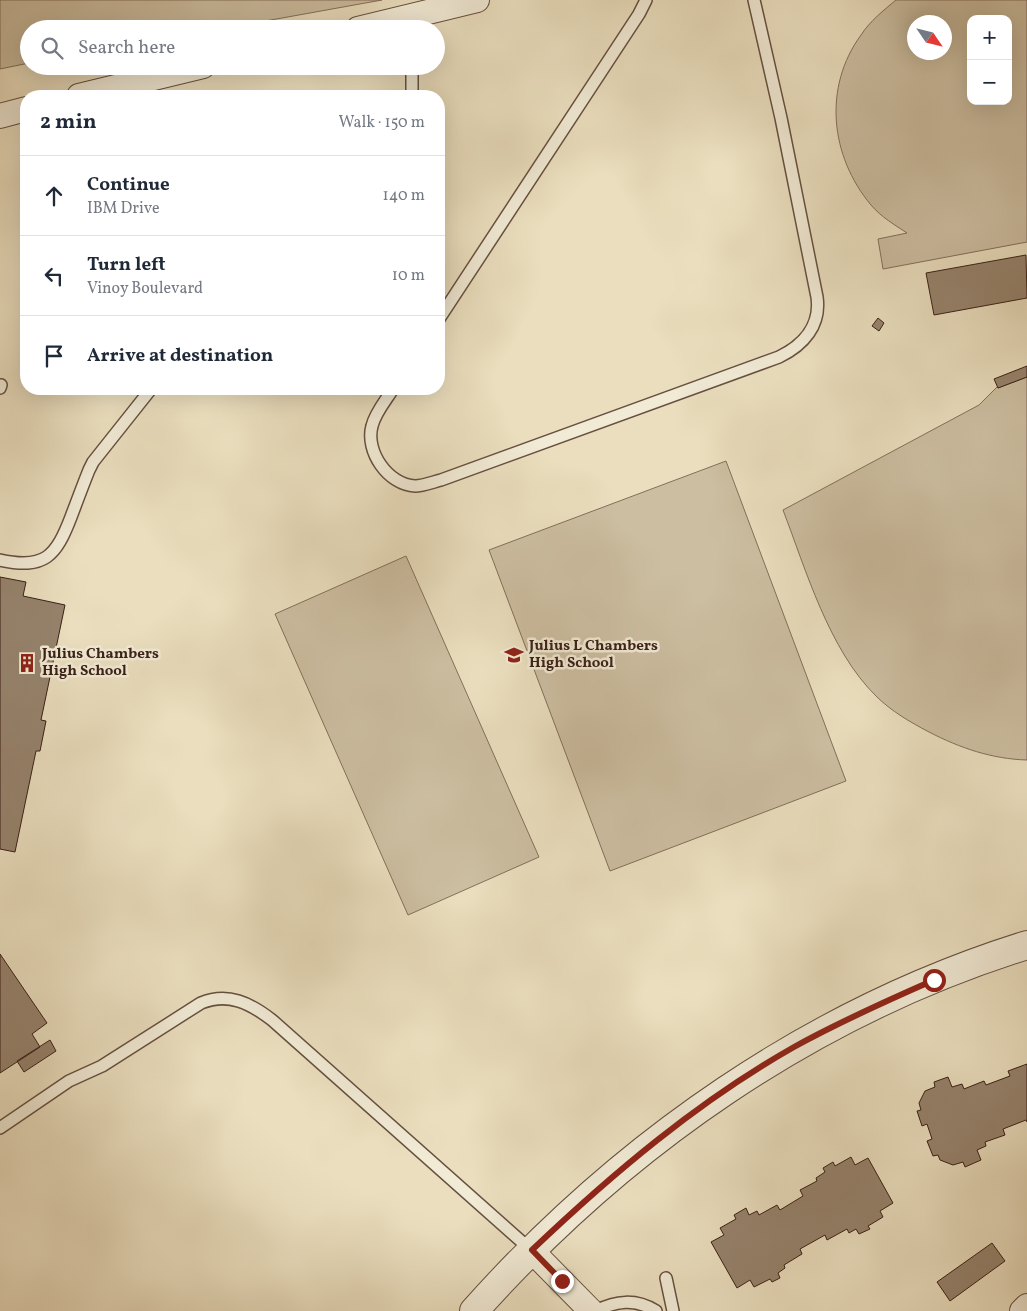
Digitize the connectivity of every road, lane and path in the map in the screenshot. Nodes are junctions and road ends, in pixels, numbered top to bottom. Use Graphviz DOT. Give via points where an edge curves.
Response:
graph roads {
  1 [pos="477,0"];
  2 [pos="646,0"];
  3 [pos="754,0"];
  4 [pos="413,20"];
  5 [pos="166,75"];
  6 [pos="412,75"];
  7 [pos="104,90"];
  8 [pos="412,90"];
  9 [pos="20,111"];
  10 [pos="0,116"];
  11 [pos="445,310"];
  12 [pos="146,395"];
  13 [pos="389,395"];
  14 [pos="0,560"];
  15 [pos="1027,946"];
  16 [pos="0,1128"];
  17 [pos="532,1250"];
  18 [pos="666,1278"];
  19 [pos="1027,1306"];
  20 [pos="474,1311"];
  21 [pos="593,1311"];
  22 [pos="656,1311"];
  23 [pos="674,1311"];
  24 [pos="1022,1311"];
  1 -- 4 [label="street"];
  2 -- 11 [label="lane"];
  3 -- 13 [label="lane" via="817,297 817,316 797,347 779,358 448,477 413,486 396,480 383,468 372,449 372,425"];
  5 -- 7 [label="street"];
  6 -- 8 [label="lane"];
  9 -- 10 [label="street"];
  12 -- 14 [label="lane" via="93,462 57,548 46,558 34,562"];
  15 -- 17 [label="street" via="879,1004 761,1067 651,1144"];
  16 -- 17 [label="lane" via="69,1081 102,1066 200,1003 234,999 251,1005 272,1020"];
  17 -- 20 [label="street"];
  17 -- 21 [label="street"];
  18 -- 23 [label="lane"];
  19 -- 24 [label="street"];
  21 -- 22 [label="lane" via="609,1304 627,1302 639,1303"];
}
